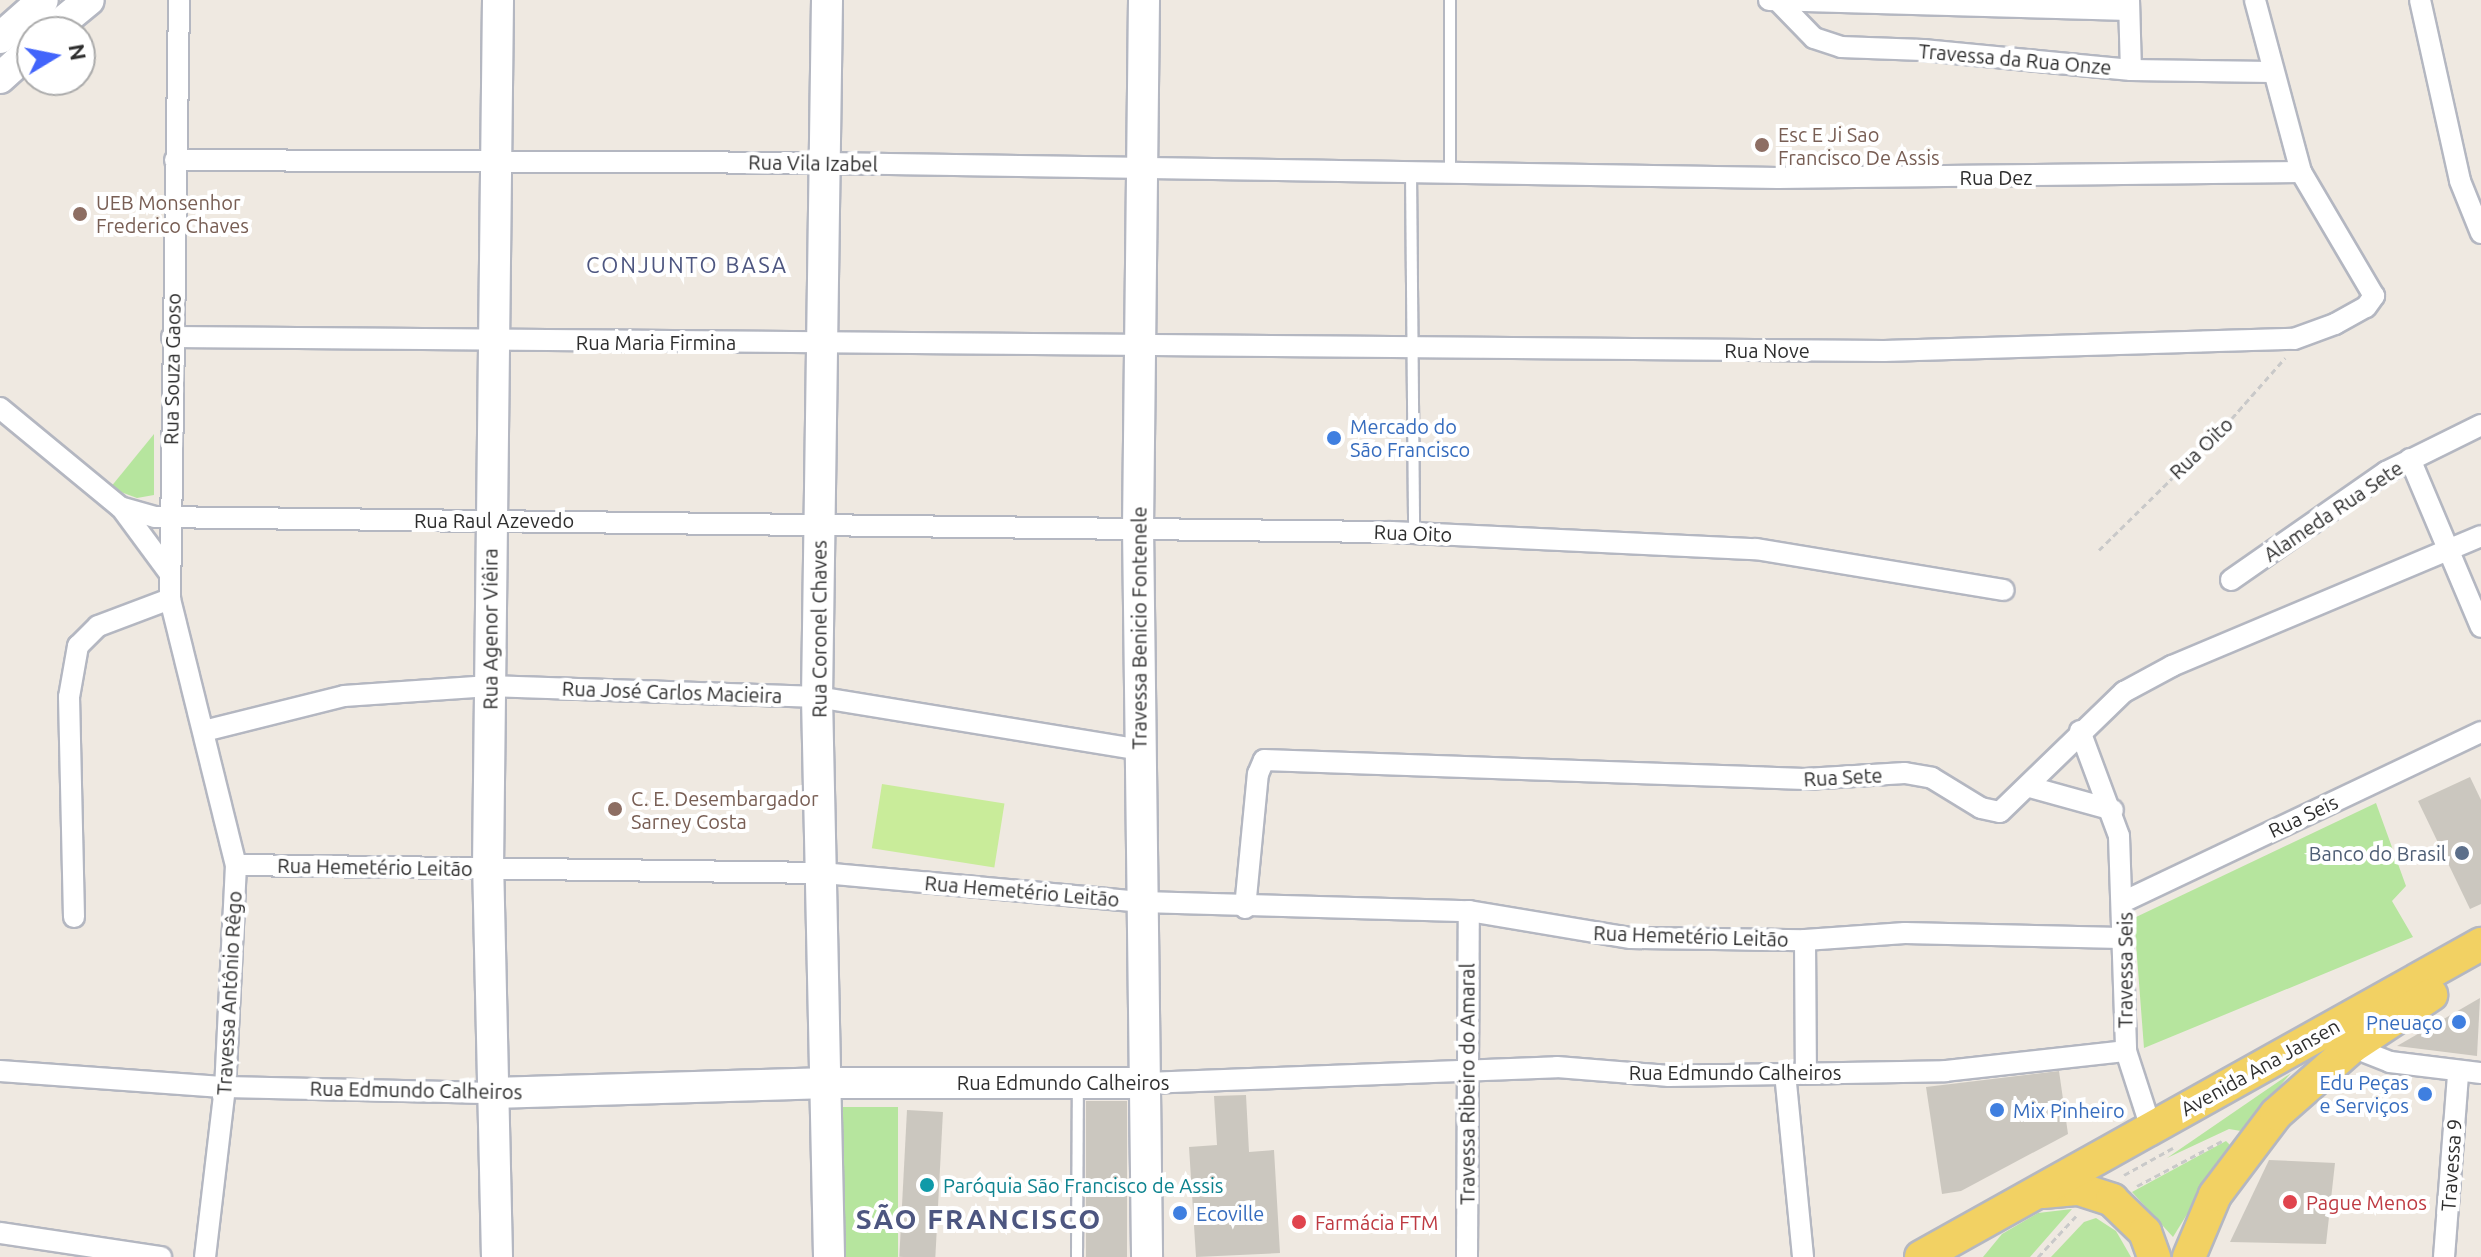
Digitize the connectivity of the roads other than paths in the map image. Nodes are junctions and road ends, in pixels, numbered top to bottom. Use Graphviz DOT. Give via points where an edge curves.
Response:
graph roads {
  1 [pos="43,0"];
  2 [pos="89,0"];
  3 [pos="498,0"];
  4 [pos="827,0"];
  5 [pos="1144,0"];
  6 [pos="1450,0"];
  7 [pos="1769,0"];
  8 [pos="1777,0"];
  9 [pos="2255,0"];
  10 [pos="2420,0"];
  11 [pos="179,2"];
  12 [pos="2129,5"];
  13 [pos="70,16"];
  14 [pos="0,38"];
  15 [pos="16,64"];
  16 [pos="2131,70"];
  17 [pos="2271,72"];
  18 [pos="0,78"];
  19 [pos="175,160"];
  20 [pos="496,161"];
  21 [pos="825,163"];
  22 [pos="1141,169"];
  23 [pos="1411,171"];
  24 [pos="1450,172"];
  25 [pos="2301,172"];
  26 [pos="2481,233"];
  27 [pos="172,337"];
  28 [pos="492,341"];
  29 [pos="822,342"];
  30 [pos="1141,346"];
  31 [pos="1413,348"];
  32 [pos="0,408"];
  33 [pos="2481,425"];
  34 [pos="2410,459"];
  35 [pos="120,507"];
  36 [pos="170,519"];
  37 [pos="490,520"];
  38 [pos="819,521"];
  39 [pos="1138,526"];
  40 [pos="1414,533"];
  41 [pos="2481,536"];
  42 [pos="2447,551"];
  43 [pos="170,574"];
  44 [pos="2231,580"];
  45 [pos="2004,590"];
  46 [pos="170,599"];
  47 [pos="2481,627"];
  48 [pos="490,686"];
  49 [pos="817,697"];
  50 [pos="204,731"];
  51 [pos="2080,731"];
  52 [pos="2481,732"];
  53 [pos="1140,750"];
  54 [pos="2030,787"];
  55 [pos="2113,810"];
  56 [pos="236,865"];
  57 [pos="488,868"];
  58 [pos="823,873"];
  59 [pos="2125,901"];
  60 [pos="1142,902"];
  61 [pos="1245,908"];
  62 [pos="1469,911"];
  63 [pos="74,917"];
  64 [pos="2121,938"];
  65 [pos="1805,940"];
  66 [pos="2481,944"];
  67 [pos="2481,968"];
  68 [pos="2352,1047"];
  69 [pos="2126,1051"];
  70 [pos="1464,1069"];
  71 [pos="0,1071"];
  72 [pos="1806,1072"];
  73 [pos="1785,1073"];
  74 [pos="2458,1073"];
  75 [pos="2481,1073"];
  76 [pos="1078,1082"];
  77 [pos="829,1083"];
  78 [pos="1146,1083"];
  79 [pos="225,1087"];
  80 [pos="493,1093"];
  81 [pos="2151,1128"];
  82 [pos="2040,1192"];
  83 [pos="1988,1222"];
  84 [pos="0,1233"];
  85 [pos="161,1257"];
  86 [pos="205,1257"];
  87 [pos="497,1257"];
  88 [pos="829,1257"];
  89 [pos="1077,1257"];
  90 [pos="1147,1257"];
  91 [pos="1467,1257"];
  92 [pos="1803,1257"];
  93 [pos="1921,1257"];
  94 [pos="1968,1257"];
  95 [pos="2154,1257"];
  96 [pos="2189,1257"];
  97 [pos="2444,1257"];
  1 -- 14 [label="street"];
  2 -- 13 [label="street"];
  3 -- 20 [label="street, Rua Agenor Viêira"];
  4 -- 21 [label="street, Rua Coronel Chaves"];
  5 -- 22 [label="street, Travessa Benicio Fontenele"];
  6 -- 24 [label="lane"];
  7 -- 8 [label="street"];
  8 -- 12 [label="street"];
  8 -- 16 [label="street, Travessa da Rua Onze" via="1814,38 1841,47"];
  9 -- 17 [label="street"];
  10 -- 26 [label="street" via="2460,181"];
  11 -- 19 [label="street, Rua Souza Gaoso"];
  12 -- 16 [label="street"];
  15 -- 18 [label="street"];
  16 -- 17 [label="street, Travessa da Rua Onze"];
  17 -- 25 [label="street"];
  19 -- 20 [label="street, Rua Vila Izabel"];
  19 -- 27 [label="street, Rua Souza Gaoso"];
  20 -- 21 [label="street, Rua Vila Izabel"];
  20 -- 28 [label="street, Rua Agenor Viêira"];
  21 -- 22 [label="street, Rua Vila Izabel"];
  21 -- 29 [label="street, Rua Coronel Chaves"];
  22 -- 23 [label="street, Rua Vila Izabel"];
  22 -- 30 [label="street, Travessa Benicio Fontenele"];
  23 -- 24 [label="street, Rua Vila Izabel"];
  23 -- 31 [label="lane"];
  24 -- 25 [label="street, Rua Dez" via="1778,178"];
  25 -- 31 [label="street, Rua Nove" via="2374,299 2294,339 2043,350"];
  27 -- 28 [label="street, Rua Maria Firmina"];
  27 -- 36 [label="street, Rua Souza Gaoso"];
  28 -- 29 [label="street, Rua Maria Firmina"];
  28 -- 37 [label="street, Rua Agenor Viêira"];
  29 -- 30 [label="street, Rua Maria Firmina"];
  29 -- 38 [label="street, Rua Coronel Chaves"];
  30 -- 31 [label="street, Rua Nove"];
  30 -- 39 [label="street, Travessa Benicio Fontenele"];
  31 -- 40 [label="lane"];
  32 -- 35 [label="street"];
  33 -- 34 [label="street, Alameda Rua Sete"];
  34 -- 42 [label="street"];
  34 -- 44 [label="street, Alameda Rua Sete"];
  35 -- 36 [label="street, Rua Raul Azevedo"];
  35 -- 43 [label="street"];
  36 -- 37 [label="street, Rua Raul Azevedo"];
  36 -- 43 [label="street, Rua Souza Gaoso"];
  37 -- 38 [label="street, Rua Raul Azevedo"];
  37 -- 48 [label="street, Rua Agenor Viêira"];
  38 -- 39 [label="street, Rua Oito"];
  38 -- 49 [label="street, Rua Coronel Chaves"];
  39 -- 40 [label="street, Rua Oito"];
  39 -- 53 [label="street, Travessa Benicio Fontenele"];
  40 -- 45 [label="street, Rua Oito" via="1756,549"];
  41 -- 42 [label="street, Rua Sete"];
  42 -- 47 [label="street"];
  42 -- 51 [label="street, Rua Sete" via="2172,666 2124,692"];
  43 -- 46 [label="street, Rua Souza Gaoso"];
  46 -- 50 [label="street, Rua Souza Gaoso"];
  46 -- 63 [label="street" via="98,626 78,646 69,697"];
  48 -- 49 [label="street, Rua José Carlos Macieira"];
  48 -- 50 [label="street, Rua José Carlos Macieira" via="344,696"];
  48 -- 57 [label="street, Rua Agenor Viêira"];
  49 -- 53 [label="street, Rua José Carlos Macieira"];
  49 -- 58 [label="street, Rua Coronel Chaves"];
  50 -- 56 [label="street, Travessa Antônio Rêgo"];
  51 -- 54 [label="street, Rua Sete"];
  51 -- 55 [label="street, Travessa Seis"];
  52 -- 59 [label="street, Rua Seis"];
  53 -- 60 [label="street, Travessa Benicio Fontenele"];
  54 -- 55 [label="street"];
  54 -- 61 [label="street, Rua Sete" via="2000,812 1981,808 1932,778 1905,773 1805,779 1274,759 1259,765"];
  55 -- 59 [label="street, Travessa Seis"];
  56 -- 57 [label="street, Rua Hemetério Leitão"];
  56 -- 79 [label="street, Travessa Antônio Rêgo"];
  57 -- 58 [label="street, Rua Hemetério Leitão"];
  57 -- 80 [label="street, Rua Agenor Viêira"];
  58 -- 60 [label="street, Rua Hemetério Leitão"];
  58 -- 77 [label="street, Rua Coronel Chaves"];
  59 -- 64 [label="street, Travessa Seis"];
  60 -- 61 [label="street, Rua Hemetério Leitão"];
  60 -- 78 [label="street, Travessa Benicio Fontenele"];
  61 -- 62 [label="street, Rua Hemetério Leitão"];
  62 -- 65 [label="street, Rua Hemetério Leitão" via="1631,938"];
  62 -- 70 [label="street, Travessa Ribeiro do Amaral"];
  64 -- 65 [label="street, Rua Hemetério Leitão" via="1905,933"];
  64 -- 69 [label="street, Travessa Seis"];
  65 -- 72 [label="street, Rua Hemetério Leitão"];
  66 -- 81 [label="main road, Avenida Ana Jansen"];
  67 -- 68 [label="main road, Avenida Ana Jansen"];
  68 -- 74 [label="street" via="2390,1062"];
  68 -- 96 [label="main road, Avenida Ana Jansen" via="2311,1079 2249,1146 2215,1195"];
  69 -- 72 [label="street, Rua Edmundo Calheiros" via="1945,1071"];
  69 -- 81 [label="street, Travessa Seis"];
  70 -- 73 [label="street, Rua Edmundo Calheiros" via="1557,1067 1669,1076"];
  70 -- 78 [label="street, Rua Edmundo Calheiros"];
  70 -- 91 [label="street, Travessa Ribeiro do Amaral"];
  71 -- 79 [label="street, Rua Edmundo Calheiros"];
  72 -- 73 [label="street, Rua Edmundo Calheiros"];
  73 -- 92 [label="street"];
  74 -- 75 [label="street"];
  74 -- 97 [label="street, Travessa 9"];
  76 -- 77 [label="street, Rua Edmundo Calheiros"];
  76 -- 78 [label="street, Rua Edmundo Calheiros"];
  76 -- 89 [label="lane"];
  77 -- 80 [label="street, Rua Edmundo Calheiros"];
  77 -- 88 [label="street, Rua Coronel Chaves"];
  78 -- 90 [label="street, Travessa Benicio Fontenele"];
  79 -- 80 [label="street, Rua Edmundo Calheiros"];
  79 -- 86 [label="street, Travessa Antônio Rêgo"];
  80 -- 87 [label="street, Rua Agenor Viêira"];
  81 -- 82 [label="main road, Avenida Ana Jansen"];
  82 -- 83 [label="main road, Avenida Ana Jansen"];
  82 -- 95 [label="main road" via="2067,1188 2097,1193 2137,1221"];
  83 -- 93 [label="main road, Avenida Ana Jansen"];
  83 -- 94 [label="main road"];
  84 -- 85 [label="street"];
}
